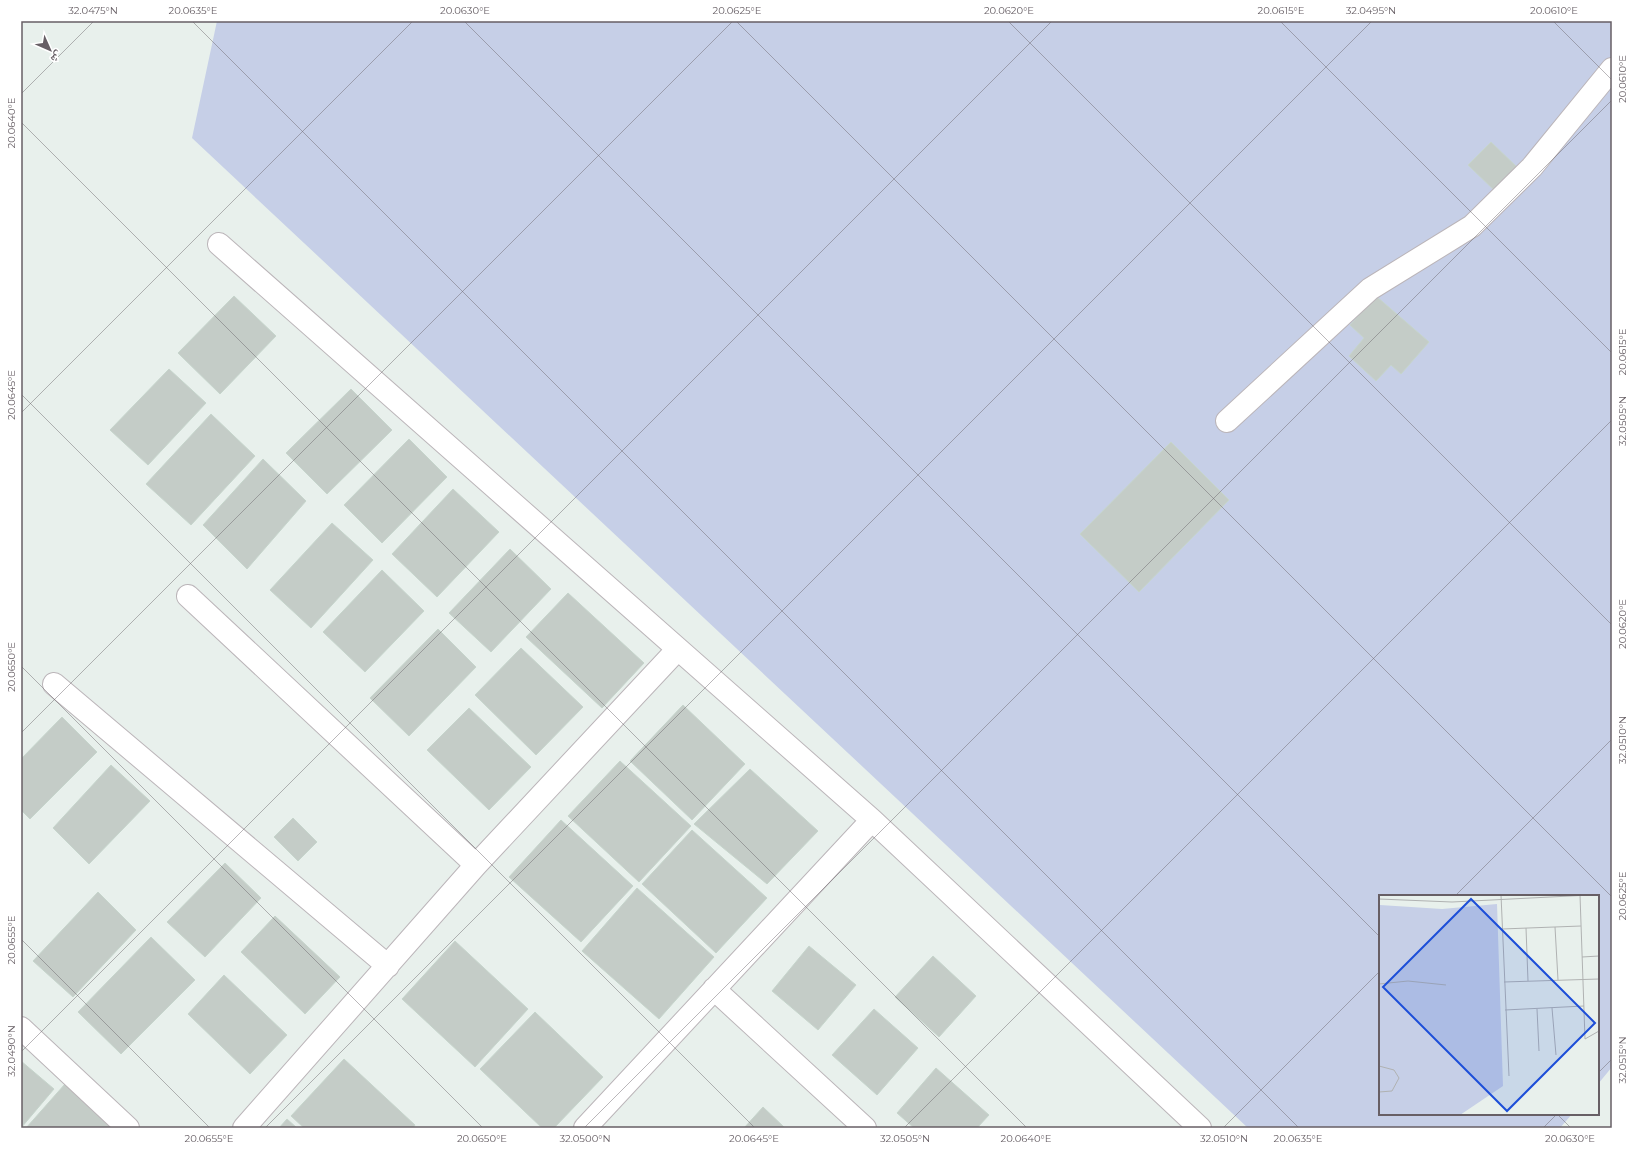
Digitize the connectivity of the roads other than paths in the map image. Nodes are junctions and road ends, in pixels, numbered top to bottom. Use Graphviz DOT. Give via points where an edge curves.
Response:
graph roads {
  1 [pos="1612,69"];
  2 [pos="219,244"];
  3 [pos="1227,421"];
  4 [pos="188,596"];
  5 [pos="678,650"];
  6 [pos="54,684"];
  7 [pos="872,820"];
  8 [pos="476,865"];
  9 [pos="388,966"];
  10 [pos="714,989"];
  11 [pos="21,1028"];
  12 [pos="128,1128"];
  13 [pos="244,1128"];
  14 [pos="585,1128"];
  15 [pos="865,1128"];
  16 [pos="1200,1128"];
  1 -- 3 [label="street" via="1532,167 1472,226 1370,289"];
  2 -- 5 [label="street"];
  4 -- 8 [label="street"];
  5 -- 7 [label="street"];
  5 -- 8 [label="street"];
  6 -- 9 [label="street"];
  7 -- 10 [label="street"];
  7 -- 16 [label="street"];
  8 -- 9 [label="street"];
  9 -- 13 [label="street"];
  10 -- 14 [label="street"];
  10 -- 15 [label="street"];
  11 -- 12 [label="street"];
}
